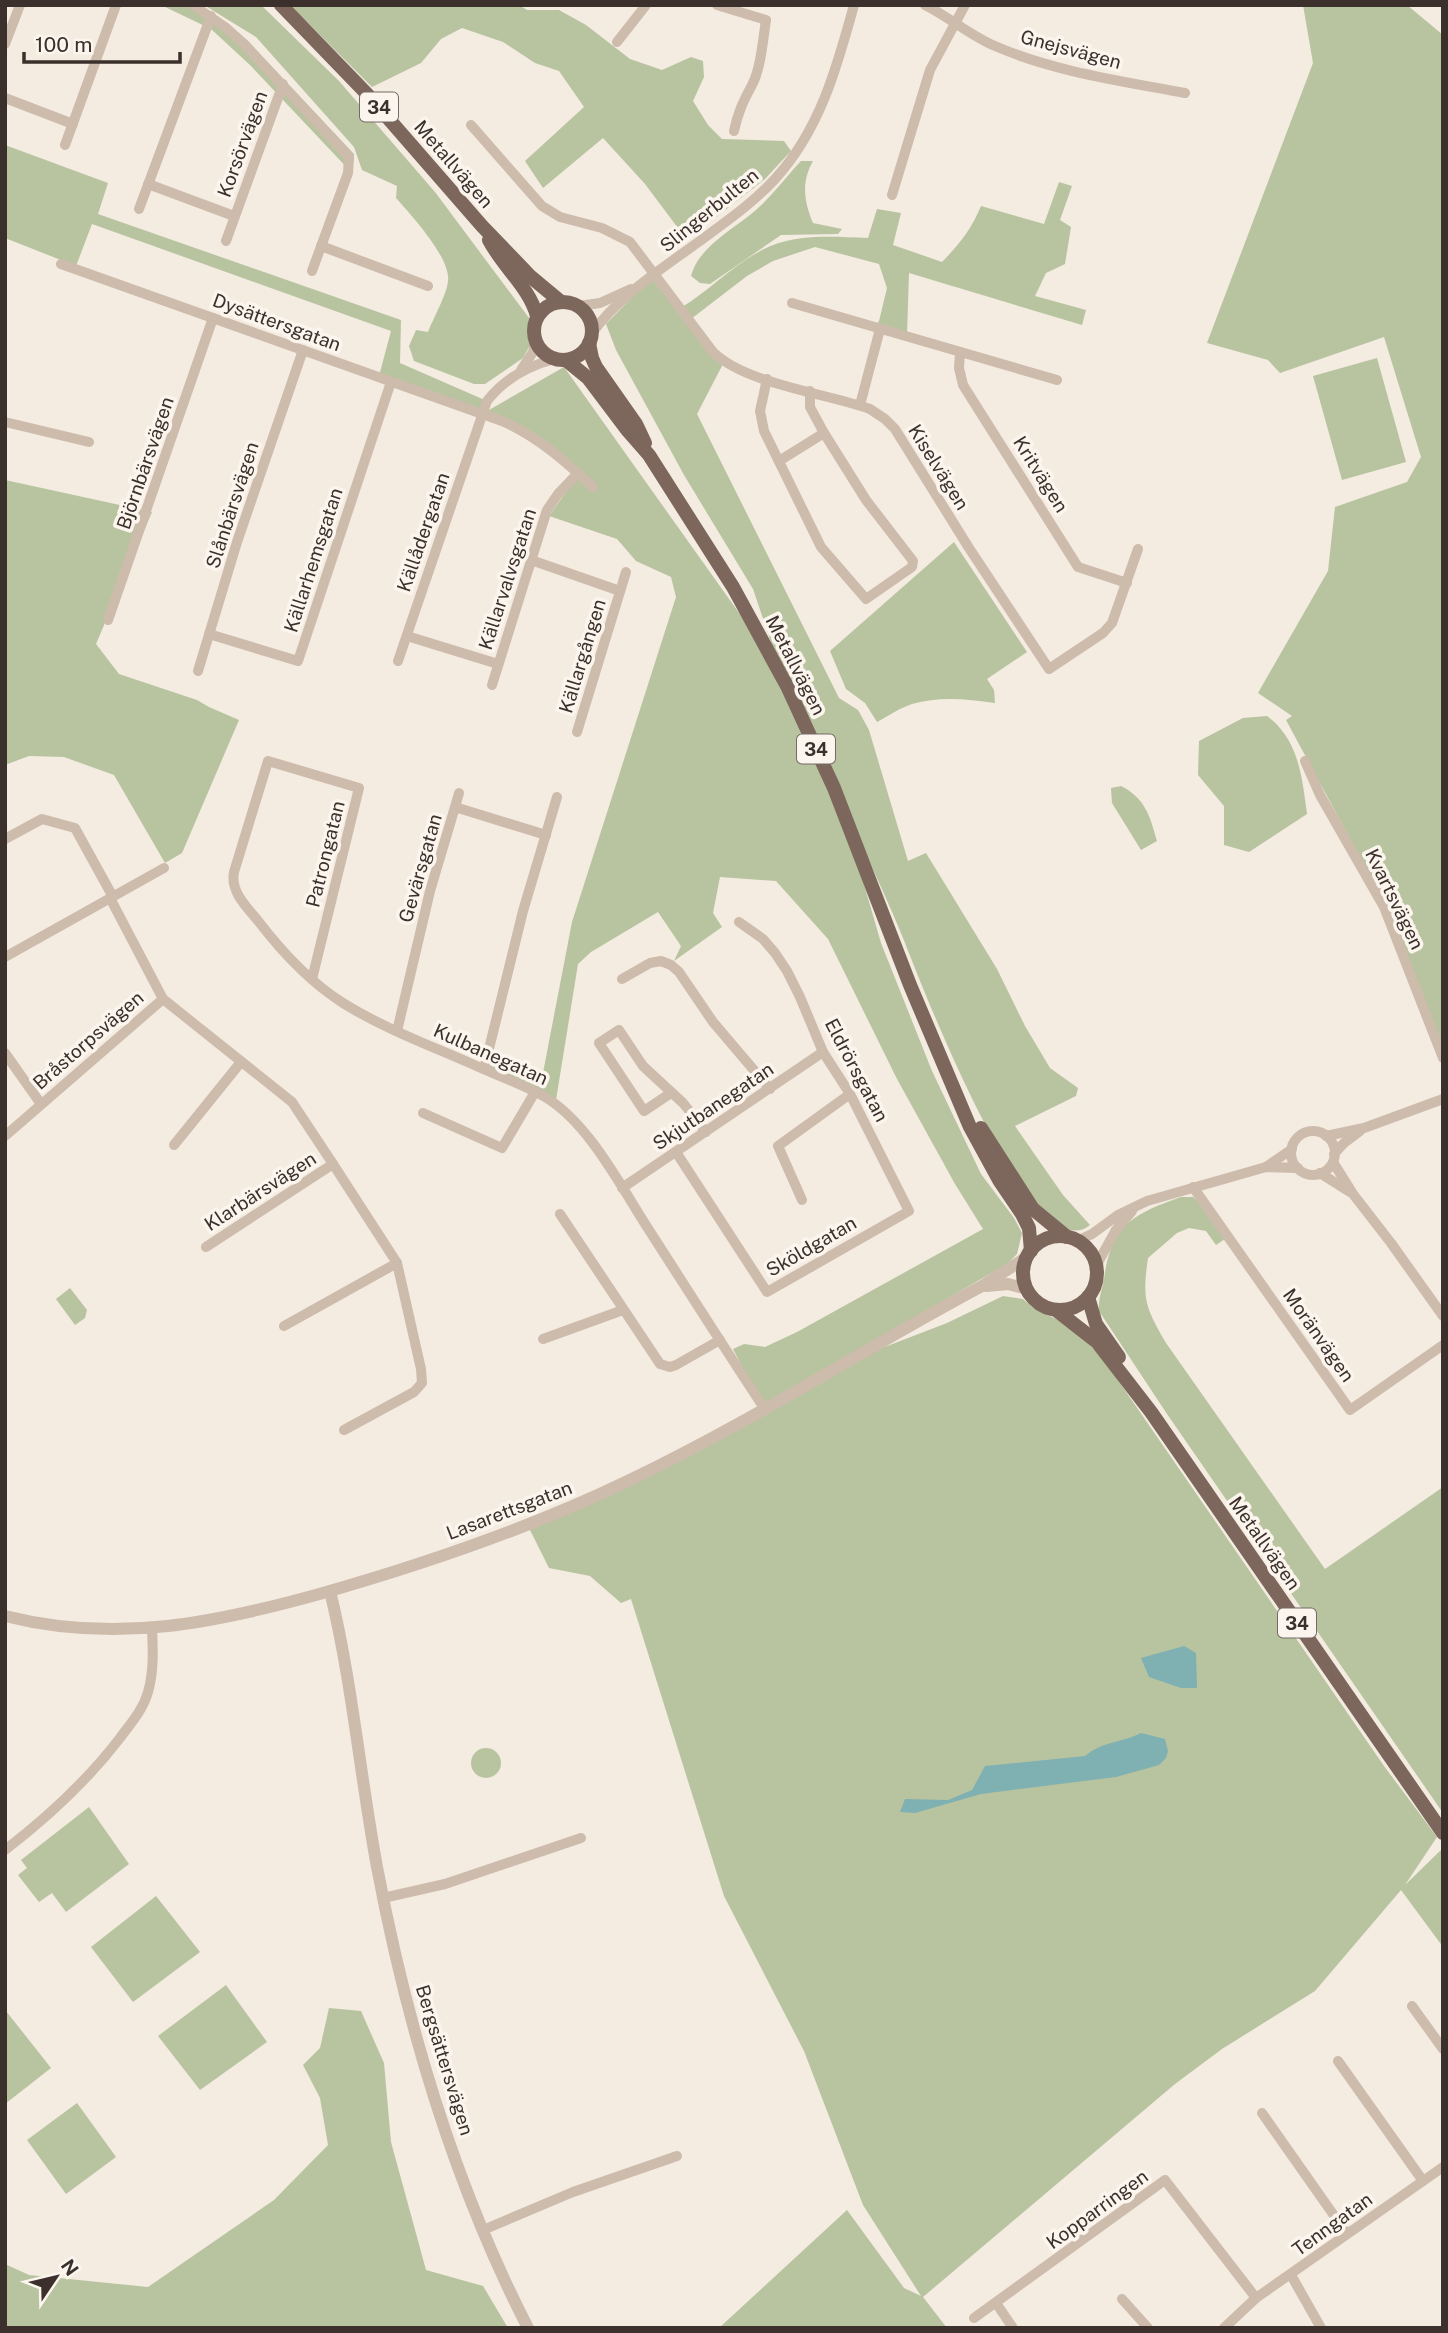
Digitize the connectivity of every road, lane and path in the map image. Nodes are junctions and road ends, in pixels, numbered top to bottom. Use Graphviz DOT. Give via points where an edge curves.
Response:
graph roads {
  1 [pos="20,5"];
  2 [pos="116,5"];
  3 [pos="193,5"];
  4 [pos="281,5"];
  5 [pos="646,5"];
  6 [pos="717,5"];
  7 [pos="854,5"];
  8 [pos="925,5"];
  9 [pos="965,5"];
  10 [pos="211,16"];
  11 [pos="956,22"];
  12 [pos="617,43"];
  13 [pos="5,44"];
  14 [pos="283,84"];
  15 [pos="1185,93"];
  16 [pos="5,98"];
  17 [pos="73,124"];
  18 [pos="471,125"];
  19 [pos="734,131"];
  20 [pos="65,145"];
  21 [pos="148,184"];
  22 [pos="892,195"];
  23 [pos="139,209"];
  24 [pos="234,216"];
  25 [pos="482,226"];
  26 [pos="226,241"];
  27 [pos="321,246"];
  28 [pos="61,264"];
  29 [pos="312,271"];
  30 [pos="655,274"];
  31 [pos="644,282"];
  32 [pos="428,286"];
  33 [pos="561,302"];
  34 [pos="792,303"];
  35 [pos="579,306"];
  36 [pos="537,316"];
  37 [pos="213,318"];
  38 [pos="880,329"];
  39 [pos="591,338"];
  40 [pos="536,342"];
  41 [pos="303,350"];
  42 [pos="960,353"];
  43 [pos="560,360"];
  44 [pos="519,373"];
  45 [pos="767,379"];
  46 [pos="1057,380"];
  47 [pos="391,382"];
  48 [pos="810,391"];
  49 [pos="860,405"];
  50 [pos="482,414"];
  51 [pos="5,422"];
  52 [pos="824,433"];
  53 [pos="89,442"];
  54 [pos="649,454"];
  55 [pos="779,461"];
  56 [pos="578,473"];
  57 [pos="593,488"];
  58 [pos="1138,549"];
  59 [pos="531,561"];
  60 [pos="626,572"];
  61 [pos="1127,583"];
  62 [pos="620,591"];
  63 [pos="108,620"];
  64 [pos="209,634"];
  65 [pos="407,636"];
  66 [pos="398,662"];
  67 [pos="498,664"];
  68 [pos="198,671"];
  69 [pos="492,685"];
  70 [pos="578,732"];
  71 [pos="268,761"];
  72 [pos="1305,761"];
  73 [pos="459,793"];
  74 [pos="557,797"];
  75 [pos="455,807"];
  76 [pos="546,835"];
  77 [pos="5,839"];
  78 [pos="164,868"];
  79 [pos="111,897"];
  80 [pos="738,922"];
  81 [pos="5,957"];
  82 [pos="312,979"];
  83 [pos="622,979"];
  84 [pos="163,999"];
  85 [pos="397,1031"];
  86 [pos="823,1052"];
  87 [pos="5,1053"];
  88 [pos="1443,1058"];
  89 [pos="241,1062"];
  90 [pos="943,1063"];
  91 [pos="484,1069"];
  92 [pos="771,1089"];
  93 [pos="535,1092"];
  94 [pos="671,1093"];
  95 [pos="849,1094"];
  96 [pos="1443,1099"];
  97 [pos="41,1104"];
  98 [pos="423,1113"];
  99 [pos="1364,1128"];
  100 [pos="706,1132"];
  101 [pos="5,1136"];
  102 [pos="1326,1136"];
  103 [pos="174,1145"];
  104 [pos="1292,1149"];
  105 [pos="676,1152"];
  106 [pos="1334,1158"];
  107 [pos="333,1164"];
  108 [pos="1266,1167"];
  109 [pos="1298,1168"];
  110 [pos="1320,1173"];
  111 [pos="1194,1187"];
  112 [pos="622,1188"];
  113 [pos="1353,1194"];
  114 [pos="802,1200"];
  115 [pos="1135,1207"];
  116 [pos="909,1211"];
  117 [pos="560,1214"];
  118 [pos="1072,1239"];
  119 [pos="206,1247"];
  120 [pos="1029,1254"];
  121 [pos="397,1263"];
  122 [pos="1096,1266"];
  123 [pos="982,1286"];
  124 [pos="1027,1289"];
  125 [pos="1088,1297"];
  126 [pos="623,1310"];
  127 [pos="1056,1310"];
  128 [pos="1443,1316"];
  129 [pos="284,1326"];
  130 [pos="543,1339"];
  131 [pos="720,1340"];
  132 [pos="1443,1345"];
  133 [pos="764,1408"];
  134 [pos="1151,1412"];
  135 [pos="344,1430"];
  136 [pos="330,1591"];
  137 [pos="5,1616"];
  138 [pos="152,1629"];
  139 [pos="1443,1833"];
  140 [pos="581,1838"];
  141 [pos="5,1850"];
  142 [pos="383,1898"];
  143 [pos="1412,2006"];
  144 [pos="1443,2049"];
  145 [pos="1338,2061"];
  146 [pos="1262,2113"];
  147 [pos="677,2156"];
  148 [pos="1443,2167"];
  149 [pos="1423,2181"];
  150 [pos="482,2230"];
  151 [pos="1347,2234"];
  152 [pos="1291,2275"];
  153 [pos="1256,2298"];
  154 [pos="1122,2299"];
  155 [pos="996,2303"];
  156 [pos="974,2318"];
  157 [pos="528,2328"];
  158 [pos="1013,2328"];
  159 [pos="1148,2328"];
  160 [pos="1224,2328"];
  161 [pos="1321,2328"];
  1 -- 13 [label="street"];
  2 -- 17 [label="street"];
  3 -- 10 [label="street"];
  4 -- 25 [label="main road, Metallvägen / 34" via="367,94"];
  5 -- 12 [label="street"];
  6 -- 19 [label="street" via="766,20 752,85"];
  7 -- 30 [label="street, Slingerbulten" via="829,88 788,162 750,203"];
  8 -- 11 [label="street, Gnejsvägen"];
  9 -- 11 [label="street"];
  10 -- 14 [label="street"];
  10 -- 21 [label="street"];
  11 -- 15 [label="street, Gnejsvägen" via="995,46 1021,55"];
  11 -- 22 [label="street" via="930,70"];
  14 -- 24 [label="street, Korsörvägen"];
  14 -- 27 [label="street" via="349,157 348,173"];
  16 -- 17 [label="street"];
  17 -- 20 [label="street"];
  18 -- 30 [label="street, Kiselvägen" via="542,206 560,217 622,237"];
  21 -- 23 [label="street"];
  21 -- 24 [label="street, Korsörvägen"];
  24 -- 26 [label="street, Korsörvägen"];
  25 -- 33 [label="main road, Metallvägen / 34"];
  25 -- 36 [label="main road, Metallvägen / 34" via="527,292"];
  27 -- 29 [label="street"];
  27 -- 32 [label="street"];
  28 -- 37 [label="street, Dysättersgatan"];
  30 -- 31 [label="street, Slingerbulten"];
  30 -- 45 [label="street, Kiselvägen" via="713,352 739,370"];
  31 -- 35 [label="street, Slingerbulten" via="600,303"];
  31 -- 39 [label="street, Slingerbulten" via="606,316"];
  33 -- 35 [label="main road, Metallvägen / 34"];
  33 -- 36 [label="main road" via="547,306"];
  34 -- 38 [label="street"];
  35 -- 39 [label="main road, Metallvägen / 34" via="590,321"];
  36 -- 40 [label="main road, Metallvägen / 34"];
  37 -- 41 [label="street, Dysättersgatan"];
  37 -- 63 [label="street, Björnbärsvägen"];
  38 -- 42 [label="street"];
  38 -- 49 [label="street"];
  39 -- 43 [label="main road" via="577,356"];
  39 -- 54 [label="main road, Metallvägen / 34" via="596,367 636,424"];
  40 -- 43 [label="main road, Metallvägen / 34" via="543,353"];
  40 -- 44 [label="street"];
  41 -- 47 [label="street, Dysättersgatan"];
  41 -- 64 [label="street, Slånbärsvägen"];
  42 -- 46 [label="street"];
  42 -- 61 [label="street, Kritvägen" via="963,384 1078,566"];
  43 -- 44 [label="street"];
  43 -- 54 [label="main road, Metallvägen / 34" via="588,378"];
  44 -- 50 [label="street" via="489,398"];
  45 -- 48 [label="street, Kiselvägen"];
  45 -- 55 [label="street" via="761,421"];
  47 -- 50 [label="street, Dysättersgatan"];
  47 -- 64 [label="street, Källarhemsgatan" via="298,661"];
  48 -- 49 [label="street, Kiselvägen"];
  48 -- 52 [label="street" via="810,407"];
  49 -- 61 [label="street, Kiselvägen" via="880,414 895,429 1049,669 1108,628"];
  50 -- 56 [label="street, Dysättersgatan" via="535,438"];
  50 -- 65 [label="street, Källådergatan"];
  51 -- 53 [label="street"];
  52 -- 55 [label="street"];
  52 -- 55 [label="street" via="866,500 913,561 912,567 866,599 821,547"];
  54 -- 90 [label="main road, Metallvägen / 34" via="733,587 788,688 834,788"];
  56 -- 57 [label="street, Dysättersgatan"];
  56 -- 59 [label="street, Källarvalvsgatan" via="547,510"];
  58 -- 61 [label="street"];
  59 -- 62 [label="street, Källargången"];
  59 -- 67 [label="street, Källarvalvsgatan"];
  60 -- 62 [label="street, Källargången"];
  62 -- 70 [label="street, Källargången"];
  64 -- 68 [label="street, Slånbärsvägen"];
  65 -- 66 [label="street, Källådergatan"];
  65 -- 67 [label="street, Källarvalvsgatan"];
  67 -- 69 [label="street, Källarvalvsgatan"];
  71 -- 82 [label="street, Kulbanegatan" via="233,884 268,934"];
  71 -- 82 [label="street, Patrongatan" via="359,788"];
  72 -- 88 [label="street, Kvartsvägen" via="1384,907"];
  73 -- 75 [label="street"];
  74 -- 76 [label="street"];
  75 -- 76 [label="street, Gevärsgatan"];
  75 -- 85 [label="street, Gevärsgatan"];
  76 -- 91 [label="street"];
  77 -- 79 [label="street, Klarbärsvägen" via="42,819 75,828"];
  78 -- 79 [label="street"];
  79 -- 81 [label="street"];
  79 -- 84 [label="street, Klarbärsvägen"];
  80 -- 86 [label="street, Eldrörsgatan" via="775,953"];
  82 -- 85 [label="street, Kulbanegatan" via="342,1002"];
  83 -- 92 [label="street" via="650,963 671,965"];
  84 -- 89 [label="street, Klarbärsvägen"];
  84 -- 97 [label="street, Bråstorpsvägen"];
  85 -- 91 [label="street, Kulbanegatan"];
  86 -- 92 [label="street, Skjutbanegatan"];
  86 -- 95 [label="street, Eldrörsgatan"];
  87 -- 97 [label="street"];
  89 -- 103 [label="street"];
  89 -- 107 [label="street, Klarbärsvägen" via="292,1102"];
  90 -- 118 [label="main road, Metallvägen / 34" via="1024,1197 1042,1218"];
  90 -- 120 [label="main road, Metallvägen / 34" via="986,1157 1027,1223"];
  91 -- 93 [label="street, Kulbanegatan"];
  92 -- 100 [label="street, Skjutbanegatan"];
  93 -- 98 [label="street" via="502,1148"];
  93 -- 112 [label="street, Kulbanegatan" via="574,1120"];
  94 -- 94 [label="street" via="643,1066 619,1030 599,1043 644,1111"];
  94 -- 100 [label="street"];
  95 -- 114 [label="street" via="778,1146"];
  95 -- 116 [label="street, Eldrörsgatan"];
  96 -- 99 [label="street"];
  97 -- 101 [label="street, Bråstorpsvägen"];
  99 -- 102 [label="street"];
  99 -- 106 [label="street" via="1344,1143"];
  100 -- 105 [label="street, Skjutbanegatan"];
  102 -- 104 [label="street" via="1306,1133"];
  102 -- 106 [label="street"];
  104 -- 108 [label="street"];
  104 -- 109 [label="street"];
  105 -- 112 [label="street, Skjutbanegatan"];
  105 -- 116 [label="street, Sköldgatan" via="767,1292"];
  106 -- 110 [label="street"];
  106 -- 113 [label="street"];
  107 -- 119 [label="street, Klarbärsvägen"];
  107 -- 121 [label="street, Klarbärsvägen"];
  108 -- 109 [label="street"];
  108 -- 111 [label="street"];
  109 -- 110 [label="street" via="1307,1174"];
  110 -- 113 [label="street"];
  111 -- 115 [label="street"];
  111 -- 132 [label="street, Moränvägen" via="1350,1410"];
  112 -- 131 [label="street, Kulbanegatan"];
  113 -- 128 [label="street"];
  115 -- 118 [label="street" via="1092,1234"];
  115 -- 122 [label="street"];
  117 -- 126 [label="street"];
  118 -- 120 [label="main road" via="1047,1239"];
  118 -- 122 [label="main road, 34" via="1091,1254"];
  120 -- 123 [label="street, Lasarettsgatan"];
  120 -- 124 [label="main road, 34" via="1023,1270"];
  121 -- 129 [label="street"];
  121 -- 135 [label="street, Klarbärsvägen" via="422,1383 414,1392"];
  122 -- 125 [label="main road"];
  123 -- 124 [label="street, Lasarettsgatan" via="1008,1284"];
  123 -- 133 [label="street, Lasarettsgatan"];
  124 -- 127 [label="main road, 34" via="1039,1303"];
  125 -- 127 [label="main road" via="1073,1307"];
  125 -- 134 [label="main road, Metallvägen / 34" via="1096,1324"];
  126 -- 130 [label="street"];
  126 -- 131 [label="street" via="664,1366 676,1365"];
  127 -- 134 [label="main road, Metallvägen / 34" via="1097,1342"];
  131 -- 133 [label="street, Kulbanegatan"];
  133 -- 136 [label="street, Lasarettsgatan" via="671,1460 571,1507 469,1548"];
  134 -- 139 [label="main road, Metallvägen / 34"];
  136 -- 138 [label="street, Lasarettsgatan" via="231,1616"];
  136 -- 142 [label="street, Bergsättersvägen"];
  137 -- 138 [label="street, Lasarettsgatan" via="62,1627"];
  138 -- 141 [label="street" via="151,1678 138,1713 71,1795"];
  140 -- 142 [label="street" via="457,1881"];
  142 -- 150 [label="street, Bergsättersvägen" via="404,1996"];
  143 -- 144 [label="street"];
  145 -- 149 [label="street"];
  146 -- 151 [label="street"];
  147 -- 150 [label="street"];
  148 -- 149 [label="street, Tenngatan"];
  149 -- 151 [label="street, Tenngatan"];
  150 -- 157 [label="street, Bergsättersvägen"];
  151 -- 152 [label="street, Tenngatan"];
  152 -- 153 [label="street"];
  152 -- 161 [label="street, Tenngatan"];
  153 -- 155 [label="street, Kopparringen" via="1165,2180"];
  153 -- 160 [label="street"];
  154 -- 159 [label="street"];
  155 -- 156 [label="street, Kopparringen"];
  155 -- 158 [label="street"];
}
